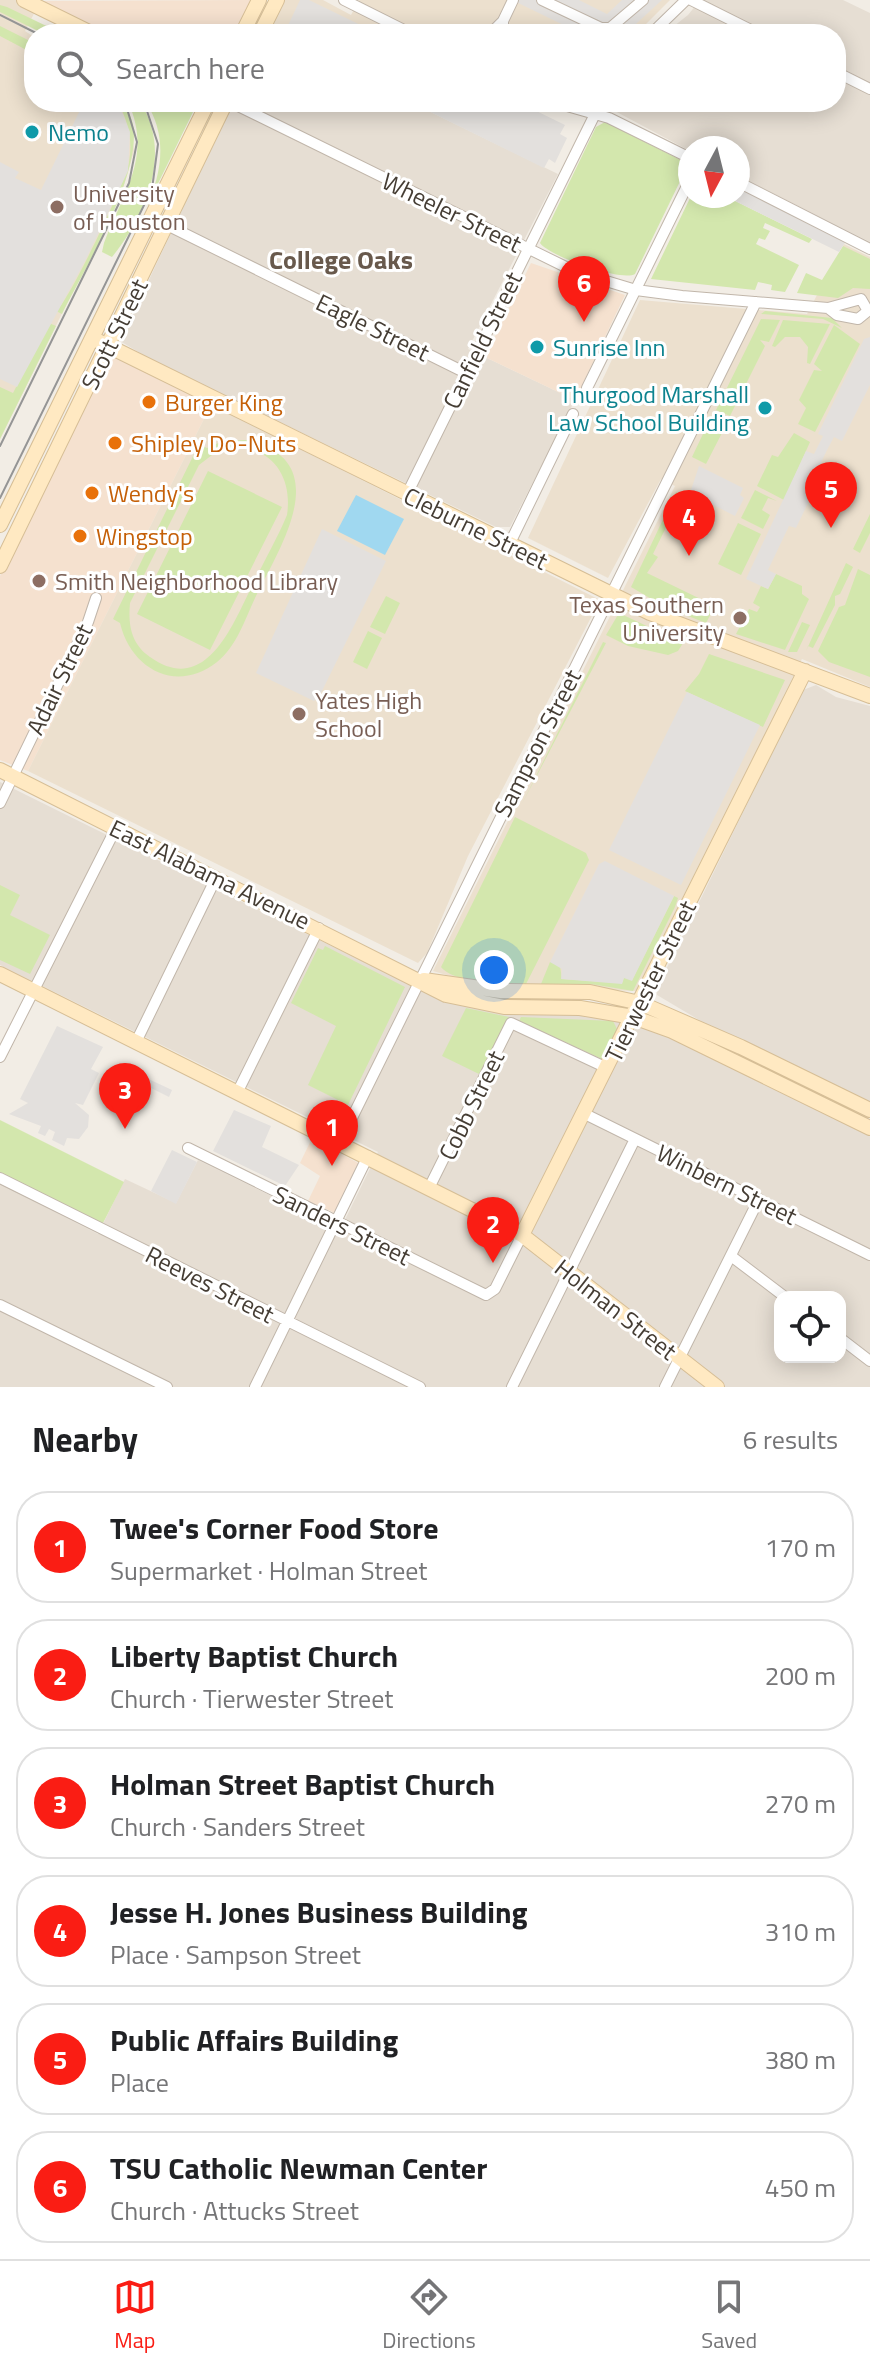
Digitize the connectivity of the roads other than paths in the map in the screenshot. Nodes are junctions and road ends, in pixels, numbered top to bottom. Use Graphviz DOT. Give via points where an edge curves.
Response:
graph roads {
  1 [pos="24,0"];
  2 [pos="259,0"];
  3 [pos="277,0"];
  4 [pos="344,0"];
  5 [pos="513,0"];
  6 [pos="542,0"];
  7 [pos="643,0"];
  8 [pos="688,0"];
  9 [pos="503,21"];
  10 [pos="73,24"];
  11 [pos="247,24"];
  12 [pos="265,24"];
  13 [pos="392,24"];
  14 [pos="500,24"];
  15 [pos="593,24"];
  16 [pos="615,24"];
  17 [pos="662,24"];
  18 [pos="738,24"];
  19 [pos="846,77"];
  20 [pos="870,89"];
  21 [pos="203,112"];
  22 [pos="223,112"];
  23 [pos="248,112"];
  24 [pos="592,112"];
  25 [pos="596,113"];
  26 [pos="678,152"];
  27 [pos="750,188"];
  28 [pos="678,204"];
  29 [pos="152,217"];
  30 [pos="168,225"];
  31 [pos="526,249"];
  32 [pos="870,249"];
  33 [pos="636,290"];
  34 [pos="756,302"];
  35 [pos="828,308"];
  36 [pos="92,338"];
  37 [pos="106,345"];
  38 [pos="466,373"];
  39 [pos="587,388"];
  40 [pos="573,414"];
  41 [pos="35,453"];
  42 [pos="51,461"];
  43 [pos="407,494"];
  44 [pos="0,525"];
  45 [pos="510,543"];
  46 [pos="0,566"];
  47 [pos="611,594"];
  48 [pos="96,598"];
  49 [pos="805,671"];
  50 [pos="870,696"];
  51 [pos="7,773"];
  52 [pos="0,803"];
  53 [pos="116,828"];
  54 [pos="216,878"];
  55 [pos="319,928"];
  56 [pos="0,974"];
  57 [pos="419,979"];
  58 [pos="33,991"];
  59 [pos="640,1003"];
  60 [pos="633,1017"];
  61 [pos="136,1042"];
  62 [pos="0,1057"];
  63 [pos="607,1068"];
  64 [pos="237,1093"];
  65 [pos="870,1110"];
  66 [pos="585,1114"];
  67 [pos="870,1128"];
  68 [pos="635,1139"];
  69 [pos="340,1142"];
  70 [pos="188,1148"];
  71 [pos="368,1156"];
  72 [pos="0,1178"];
  73 [pos="430,1186"];
  74 [pos="759,1199"];
  75 [pos="337,1222"];
  76 [pos="522,1235"];
  77 [pos="870,1255"];
  78 [pos="731,1256"];
  79 [pos="570,1273"];
  80 [pos="495,1289"];
  81 [pos="777,1291"];
  82 [pos="0,1305"];
  83 [pos="287,1323"];
  84 [pos="846,1343"];
  85 [pos="680,1358"];
  86 [pos="870,1361"];
  87 [pos="167,1387"];
  88 [pos="255,1387"];
  89 [pos="420,1387"];
  90 [pos="512,1387"];
  91 [pos="665,1387"];
  92 [pos="717,1387"];
  1 -- 10 [label="street"];
  2 -- 11 [label="street"];
  3 -- 12 [label="street"];
  4 -- 13 [label="street"];
  5 -- 9 [label="street"];
  6 -- 15 [label="street"];
  7 -- 16 [label="street"];
  8 -- 17 [label="street"];
  8 -- 18 [label="street"];
  9 -- 14 [label="street"];
  19 -- 20 [label="street"];
  21 -- 29 [label="street, Scott Street"];
  22 -- 30 [label="street, Scott Street"];
  23 -- 31 [label="street, Wheeler Street"];
  24 -- 25 [label="street"];
  25 -- 26 [label="street"];
  25 -- 31 [label="street, Canfield Street"];
  27 -- 32 [label="street"];
  28 -- 33 [label="street"];
  29 -- 30 [label="street, Eagle Street"];
  29 -- 36 [label="street, Scott Street"];
  30 -- 37 [label="street, Scott Street"];
  30 -- 38 [label="street, Eagle Street"];
  31 -- 33 [label="street, Wheeler Street" via="576,272"];
  31 -- 38 [label="street, Canfield Street"];
  33 -- 34 [label="street, Wheeler Street"];
  33 -- 39 [label="street"];
  34 -- 35 [label="street, Wheeler Street"];
  34 -- 47 [label="street, Sampson Street"];
  36 -- 37 [label="street, Cleburne Street"];
  36 -- 41 [label="street, Scott Street"];
  37 -- 42 [label="street, Scott Street"];
  37 -- 43 [label="street, Cleburne Street"];
  38 -- 43 [label="street, Canfield Street"];
  40 -- 45 [label="street"];
  41 -- 42 [label="street"];
  41 -- 44 [label="street, Scott Street"];
  42 -- 46 [label="street, Scott Street"];
  43 -- 45 [label="street, Cleburne Street"];
  45 -- 47 [label="street, Cleburne Street"];
  47 -- 49 [label="street, Cleburne Street"];
  47 -- 57 [label="street, Sampson Street"];
  48 -- 51 [label="street, Adair Street"];
  49 -- 50 [label="street, Cleburne Street"];
  49 -- 59 [label="street, Tierwester Street"];
  51 -- 52 [label="street, Adair Street"];
  51 -- 53 [label="street, East Alabama Avenue"];
  53 -- 54 [label="street, East Alabama Avenue"];
  53 -- 58 [label="street"];
  54 -- 55 [label="street, East Alabama Avenue"];
  54 -- 61 [label="street"];
  55 -- 57 [label="street, East Alabama Avenue"];
  55 -- 64 [label="street"];
  56 -- 58 [label="street, Holman Street"];
  57 -- 59 [label="street, East Alabama Avenue" via="501,991 590,992"];
  57 -- 60 [label="street, East Alabama Avenue" via="446,995 475,1003 580,1008"];
  57 -- 69 [label="street, Sampson Street"];
  58 -- 61 [label="street, Holman Street"];
  58 -- 62 [label="street"];
  59 -- 60 [label="street, Tierwester Street"];
  59 -- 65 [label="street, East Alabama Avenue"];
  60 -- 63 [label="street, Tierwester Street"];
  60 -- 67 [label="street, East Alabama Avenue"];
  61 -- 64 [label="street, Holman Street"];
  63 -- 66 [label="street, Tierwester Street"];
  63 -- 73 [label="street, Cobb Street" via="511,1023"];
  64 -- 69 [label="street, Holman Street"];
  66 -- 68 [label="street, Winbern Street"];
  66 -- 76 [label="street, Tierwester Street"];
  68 -- 74 [label="street, Winbern Street"];
  68 -- 79 [label="street"];
  69 -- 71 [label="street, Holman Street"];
  70 -- 75 [label="street, Sanders Street"];
  71 -- 73 [label="street, Holman Street"];
  71 -- 75 [label="street"];
  72 -- 83 [label="street, Reeves Street"];
  73 -- 76 [label="street, Holman Street"];
  74 -- 77 [label="street, Winbern Street"];
  74 -- 78 [label="street"];
  75 -- 80 [label="street, Sanders Street" via="477,1292 486,1295"];
  75 -- 83 [label="street"];
  76 -- 79 [label="street, Holman Street"];
  76 -- 80 [label="street, Tierwester Street"];
  78 -- 81 [label="street"];
  78 -- 85 [label="street"];
  79 -- 85 [label="street, Holman Street"];
  79 -- 90 [label="street"];
  82 -- 87 [label="street"];
  83 -- 88 [label="street"];
  83 -- 89 [label="street, Reeves Street"];
  84 -- 86 [label="street"];
  85 -- 91 [label="street"];
  85 -- 92 [label="street, Holman Street"];
}
